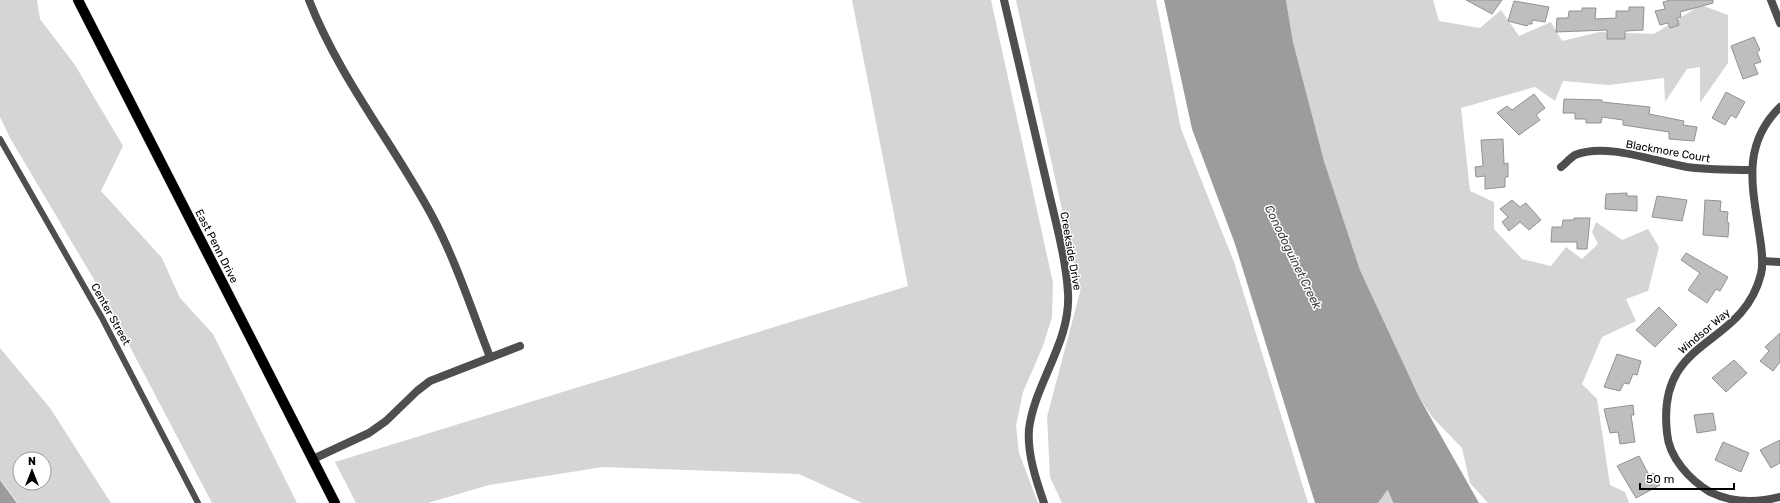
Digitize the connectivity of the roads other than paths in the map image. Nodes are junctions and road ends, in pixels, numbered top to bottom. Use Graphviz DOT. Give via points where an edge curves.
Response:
graph roads {
  1 [pos="78,0"];
  2 [pos="309,0"];
  3 [pos="1004,0"];
  4 [pos="1771,0"];
  5 [pos="1780,23"];
  6 [pos="1780,107"];
  7 [pos="0,139"];
  8 [pos="1561,167"];
  9 [pos="1752,170"];
  10 [pos="1762,261"];
  11 [pos="1780,262"];
  12 [pos="520,346"];
  13 [pos="490,357"];
  14 [pos="313,459"];
  15 [pos="1780,497"];
  16 [pos="198,503"];
  17 [pos="335,503"];
  18 [pos="1044,503"];
  1 -- 14 [label="main road, East Penn Drive"];
  2 -- 13 [label="street" via="318,24 336,57 431,214"];
  3 -- 18 [label="street, Creekside Drive" via="1056,225 1068,294 1068,312 1062,335 1035,404 1029,428 1031,456"];
  4 -- 5 [label="street"];
  6 -- 9 [label="street, Windsor Way" via="1766,123 1760,135 1754,151"];
  7 -- 16 [label="lane, Center Street" via="102,318"];
  8 -- 9 [label="street, Blackmore Court" via="1574,156 1595,151 1630,154 1711,170"];
  9 -- 10 [label="street, Windsor Way"];
  10 -- 11 [label="street"];
  10 -- 15 [label="street, Windsor Way" via="1758,284 1741,314 1682,363 1669,390 1665,417 1670,449 1697,483 1711,492 1735,501 1754,502"];
  12 -- 13 [label="street"];
  13 -- 14 [label="street" via="430,381 369,433"];
  14 -- 17 [label="main road, East Penn Drive"];
}
